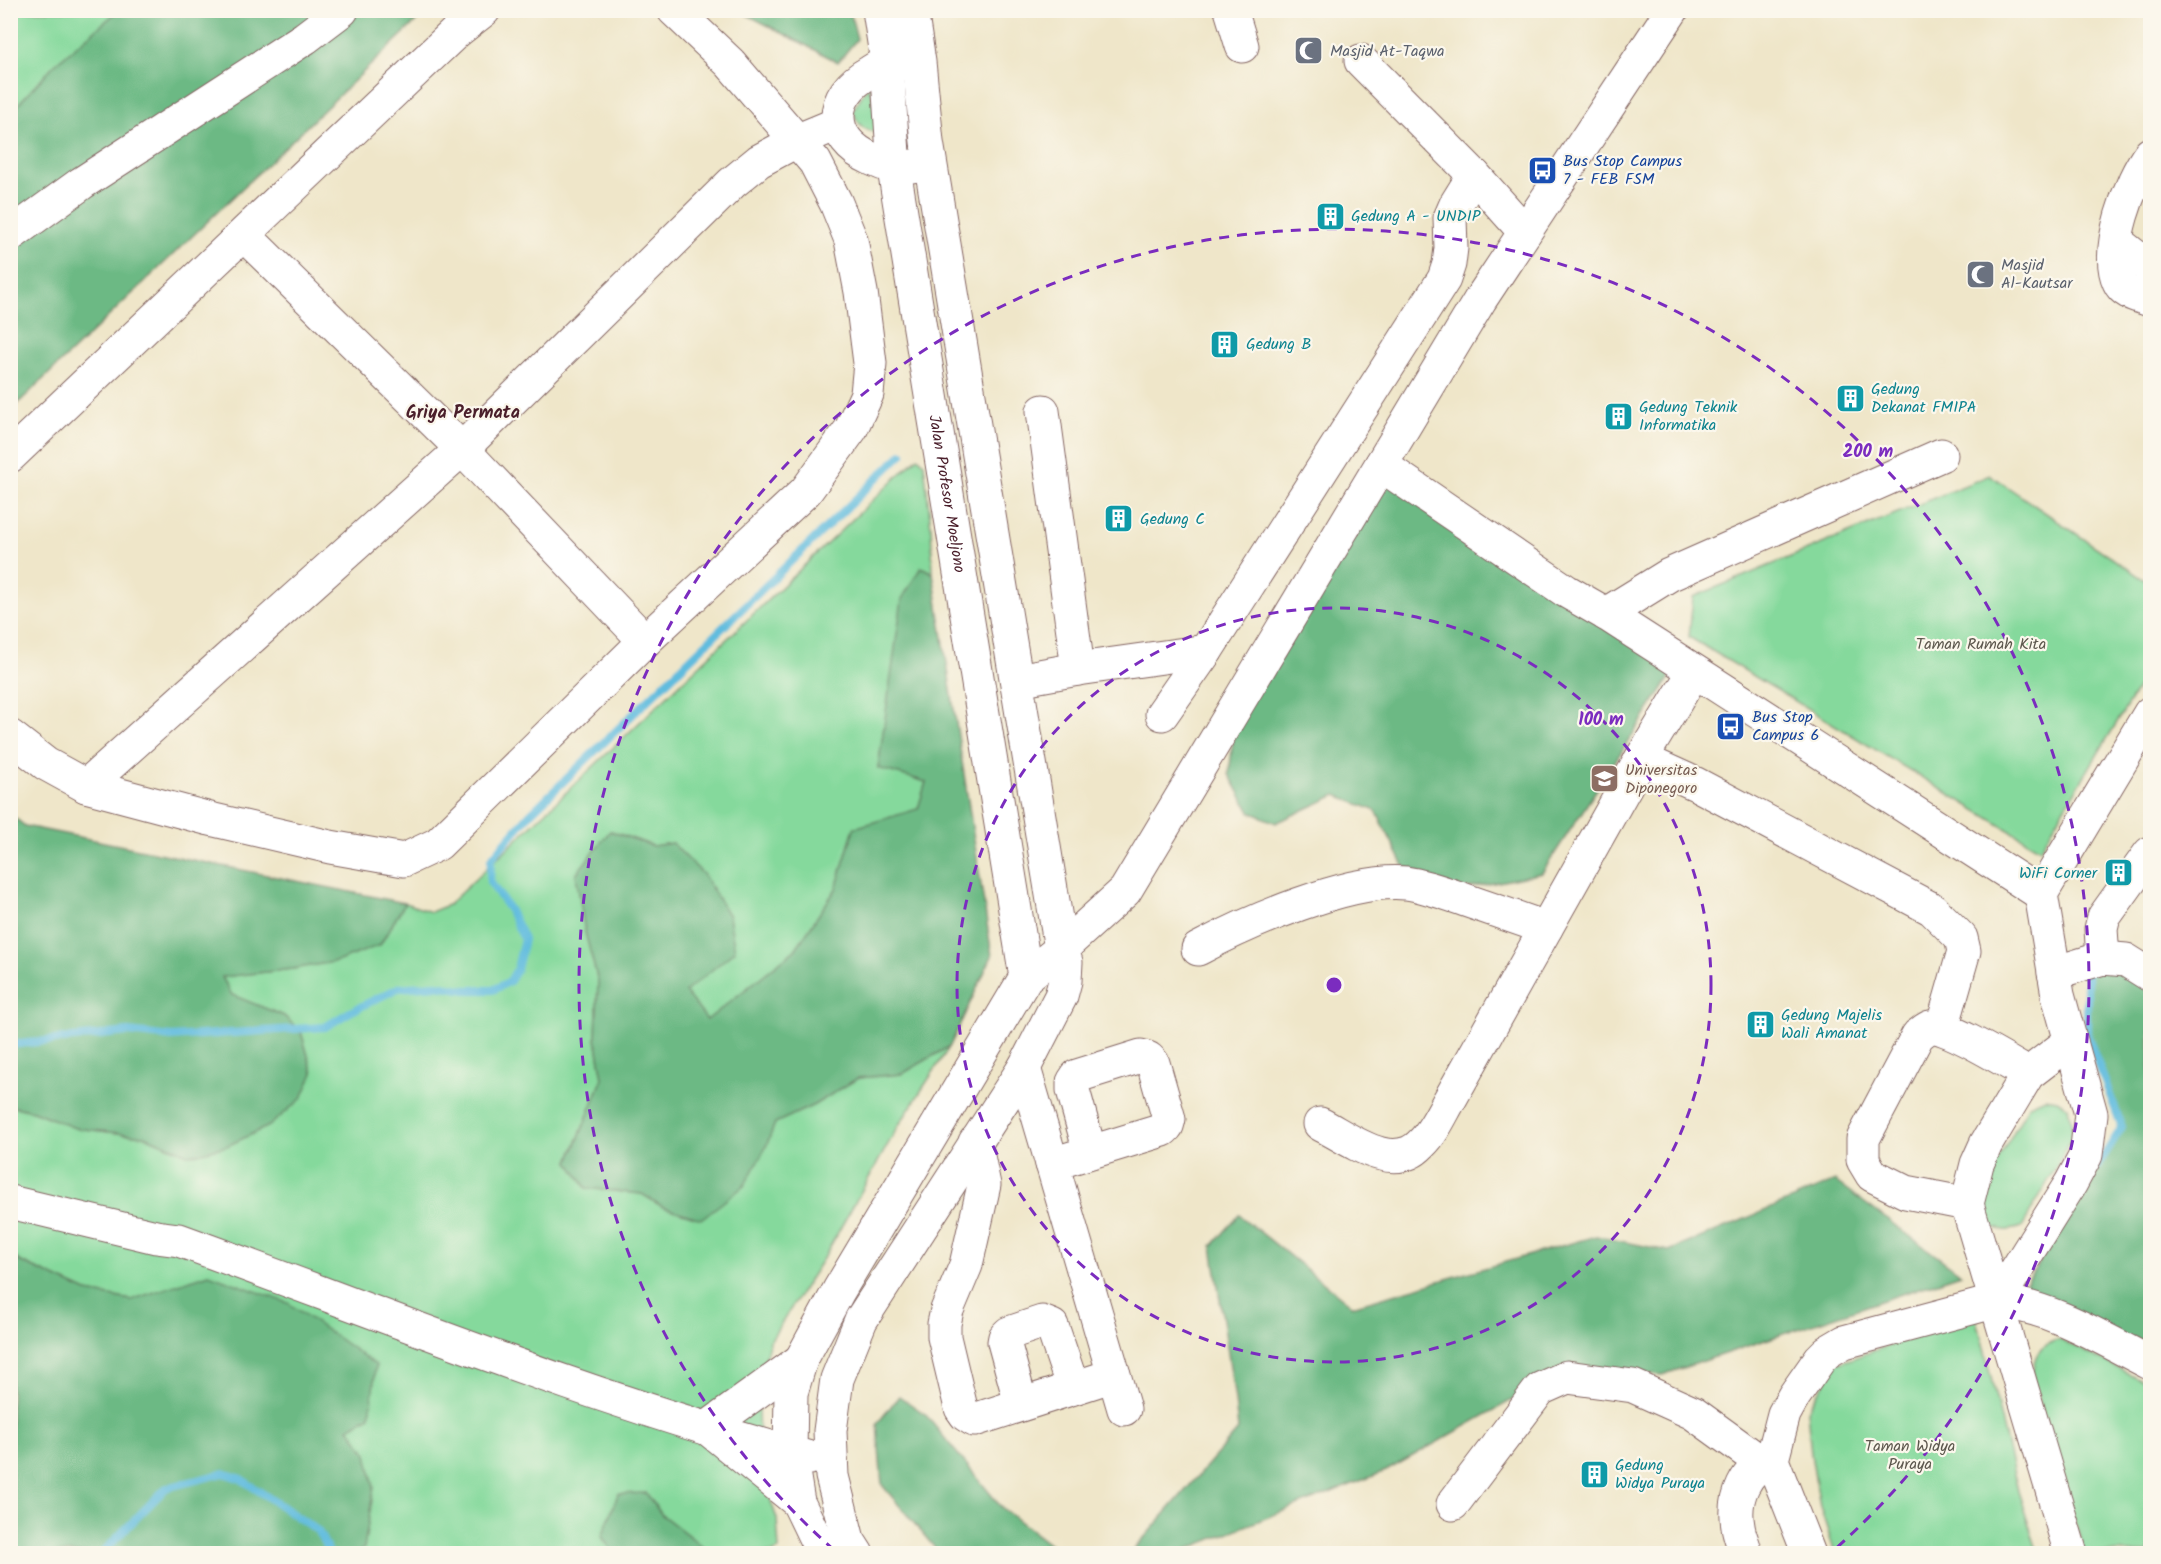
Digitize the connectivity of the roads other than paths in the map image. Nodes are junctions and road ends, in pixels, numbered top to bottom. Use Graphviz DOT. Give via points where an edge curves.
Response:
graph roads {
  1 [pos="342,10"];
  2 [pos="484,10"];
  3 [pos="674,10"];
  4 [pos="1231,10"];
  5 [pos="1672,10"];
  6 [pos="885,11"];
  7 [pos="1242,46"];
  8 [pos="1361,61"];
  9 [pos="903,62"];
  10 [pos="837,124"];
  11 [pos="796,141"];
  12 [pos="2151,154"];
  13 [pos="931,163"];
  14 [pos="894,169"];
  15 [pos="1474,175"];
  16 [pos="1525,232"];
  17 [pos="10,235"];
  18 [pos="244,235"];
  19 [pos="2116,242"];
  20 [pos="2151,268"];
  21 [pos="2151,300"];
  22 [pos="1043,411"];
  23 [pos="462,449"];
  24 [pos="1941,454"];
  25 [pos="10,456"];
  26 [pos="1381,465"];
  27 [pos="1606,614"];
  28 [pos="645,641"];
  29 [pos="1206,651"];
  30 [pos="1078,669"];
  31 [pos="1694,672"];
  32 [pos="1017,680"];
  33 [pos="1162,714"];
  34 [pos="2151,714"];
  35 [pos="10,736"];
  36 [pos="1641,759"];
  37 [pos="86,786"];
  38 [pos="2151,853"];
  39 [pos="2041,894"];
  40 [pos="1545,928"];
  41 [pos="1061,949"];
  42 [pos="1198,949"];
  43 [pos="2103,958"];
  44 [pos="2054,973"];
  45 [pos="2151,975"];
  46 [pos="1026,977"];
  47 [pos="1942,1028"];
  48 [pos="2071,1041"];
  49 [pos="1024,1068"];
  50 [pos="2028,1074"];
  51 [pos="1320,1124"];
  52 [pos="975,1142"];
  53 [pos="1090,1152"];
  54 [pos="1052,1164"];
  55 [pos="10,1202"];
  56 [pos="1967,1204"];
  57 [pos="1997,1301"];
  58 [pos="2053,1315"];
  59 [pos="801,1360"];
  60 [pos="2151,1363"];
  61 [pos="2016,1368"];
  62 [pos="1114,1375"];
  63 [pos="1073,1388"];
  64 [pos="1021,1404"];
  65 [pos="1124,1409"];
  66 [pos="707,1428"];
  67 [pos="790,1453"];
  68 [pos="1767,1461"];
  69 [pos="832,1464"];
  70 [pos="798,1502"];
  71 [pos="1453,1504"];
  72 [pos="823,1554"];
  73 [pos="857,1554"];
  74 [pos="1746,1554"];
  75 [pos="1809,1554"];
  76 [pos="2071,1554"];
  1 -- 17 [label="street"];
  2 -- 18 [label="street" via="456,32"];
  3 -- 11 [label="street" via="730,63"];
  4 -- 7 [label="street"];
  5 -- 16 [label="street"];
  6 -- 9 [label="street"];
  8 -- 15 [label="street"];
  9 -- 10 [label="street" via="857,79 843,94"];
  9 -- 13 [label="street"];
  9 -- 14 [label="street, Jalan Profesor Moeljono"];
  10 -- 11 [label="street"];
  10 -- 14 [label="street" via="846,142 859,153"];
  11 -- 23 [label="street" via="759,161 732,183"];
  11 -- 28 [label="street" via="815,162 851,240 870,363 867,394 851,429 807,491"];
  12 -- 19 [label="street" via="2126,199"];
  13 -- 14 [label="street"];
  13 -- 32 [label="street"];
  14 -- 46 [label="street, Jalan Profesor Moeljono"];
  15 -- 16 [label="street"];
  15 -- 29 [label="street" via="1450,218 1451,248 1444,279"];
  16 -- 26 [label="street"];
  18 -- 23 [label="street"];
  18 -- 25 [label="street"];
  19 -- 20 [label="street"];
  19 -- 21 [label="street" via="2119,282 2126,292"];
  22 -- 30 [label="street"];
  23 -- 28 [label="street"];
  23 -- 37 [label="street"];
  24 -- 27 [label="street" via="1669,575"];
  26 -- 27 [label="street"];
  26 -- 41 [label="street" via="1125,891"];
  27 -- 31 [label="street"];
  28 -- 37 [label="street" via="438,844 404,860 308,842"];
  29 -- 30 [label="street"];
  29 -- 33 [label="street"];
  30 -- 32 [label="street"];
  31 -- 36 [label="street"];
  31 -- 39 [label="street"];
  32 -- 41 [label="street"];
  34 -- 39 [label="street"];
  35 -- 37 [label="street" via="46,764"];
  36 -- 40 [label="street"];
  36 -- 47 [label="street" via="1932,909 1961,938 1964,951"];
  38 -- 43 [label="street" via="2104,917"];
  39 -- 44 [label="street"];
  40 -- 42 [label="street" via="1438,890 1406,883 1376,884 1312,900 1232,931"];
  40 -- 51 [label="street" via="1422,1144 1411,1153 1382,1155"];
  41 -- 46 [label="street"];
  41 -- 49 [label="street" via="1066,962 1061,996"];
  43 -- 44 [label="street"];
  43 -- 45 [label="street" via="2126,960"];
  44 -- 48 [label="street"];
  46 -- 59 [label="street"];
  47 -- 50 [label="street"];
  47 -- 56 [label="street" via="1930,1027 1918,1035 1863,1139 1863,1160 1872,1175 1906,1192"];
  48 -- 50 [label="street"];
  48 -- 57 [label="street" via="2091,1114 2086,1155"];
  49 -- 52 [label="street"];
  49 -- 54 [label="street"];
  50 -- 56 [label="street" via="1986,1144"];
  52 -- 64 [label="street" via="984,1185 966,1265 947,1310 944,1337 966,1415 974,1420"];
  52 -- 69 [label="street" via="861,1320 837,1379 830,1431"];
  53 -- 54 [label="street"];
  54 -- 62 [label="street"];
  55 -- 66 [label="street" via="156,1238 179,1240 543,1376"];
  56 -- 57 [label="street"];
  57 -- 58 [label="street" via="2022,1304"];
  57 -- 61 [label="street"];
  57 -- 68 [label="street" via="1844,1342 1827,1352 1784,1414"];
  58 -- 60 [label="street"];
  58 -- 61 [label="street" via="2036,1328"];
  59 -- 66 [label="street"];
  59 -- 67 [label="street" via="790,1393"];
  61 -- 76 [label="street"];
  62 -- 63 [label="street"];
  62 -- 65 [label="street"];
  63 -- 64 [label="street"];
  63 -- 64 [label="street" via="1052,1326 1042,1322 1009,1332 1004,1342"];
  66 -- 67 [label="street"];
  66 -- 70 [label="street"];
  67 -- 69 [label="street"];
  67 -- 70 [label="street"];
  68 -- 71 [label="street" via="1693,1413 1633,1386 1567,1377 1540,1389"];
  68 -- 74 [label="street" via="1747,1477 1739,1494 1737,1525"];
  68 -- 75 [label="street"];
  69 -- 73 [label="street" via="848,1540"];
  70 -- 72 [label="street"];
}
